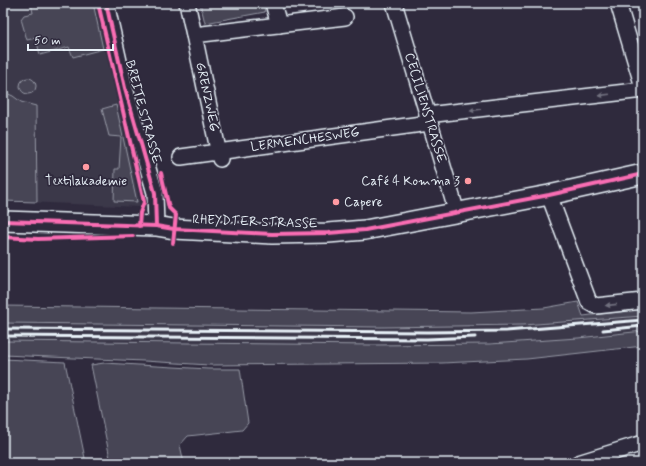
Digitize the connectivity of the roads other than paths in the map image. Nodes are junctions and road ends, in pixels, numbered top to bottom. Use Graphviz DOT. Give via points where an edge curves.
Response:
graph roads {
  1 [pos="106,3"];
  2 [pos="187,3"];
  3 [pos="273,3"];
  4 [pos="394,3"];
  5 [pos="618,3"];
  6 [pos="345,16"];
  7 [pos="279,25"];
  8 [pos="194,35"];
  9 [pos="643,87"];
  10 [pos="643,90"];
  11 [pos="428,119"];
  12 [pos="219,156"];
  13 [pos="181,157"];
  14 [pos="643,174"];
  15 [pos="548,195"];
  16 [pos="457,213"];
  17 [pos="3,221"];
  18 [pos="156,226"];
  19 [pos="643,301"];
  20 [pos="643,443"];
  21 [pos="578,463"];
  1 -- 18 [label="street, BREITE STRASSE" via="125,88 155,193"];
  2 -- 8 [label="street, GRENZWEG"];
  3 -- 7 [label="street"];
  4 -- 11 [label="street, CECILIENSTRASSE"];
  5 -- 9 [label="street"];
  6 -- 7 [label="street"];
  7 -- 8 [label="street"];
  8 -- 12 [label="street, GRENZWEG"];
  10 -- 11 [label="street, LERMENCHESWEG, one-way"];
  11 -- 12 [label="street, LERMENCHESWEG"];
  11 -- 16 [label="street, CECILIENSTRASSE"];
  12 -- 13 [label="street, LERMENCHESWEG"];
  14 -- 15 [label="main road, RHEYDTER STRASSE"];
  15 -- 16 [label="main road, RHEYDTER STRASSE"];
  19 -- 15 [label="street, one-way" via="596,306 589,302"];
  16 -- 18 [label="main road, RHEYDTER STRASSE" via="365,230 328,233 272,234"];
  17 -- 18 [label="main road, RHEYDTER STRASSE"];
  20 -- 21 [label="street"];
}
